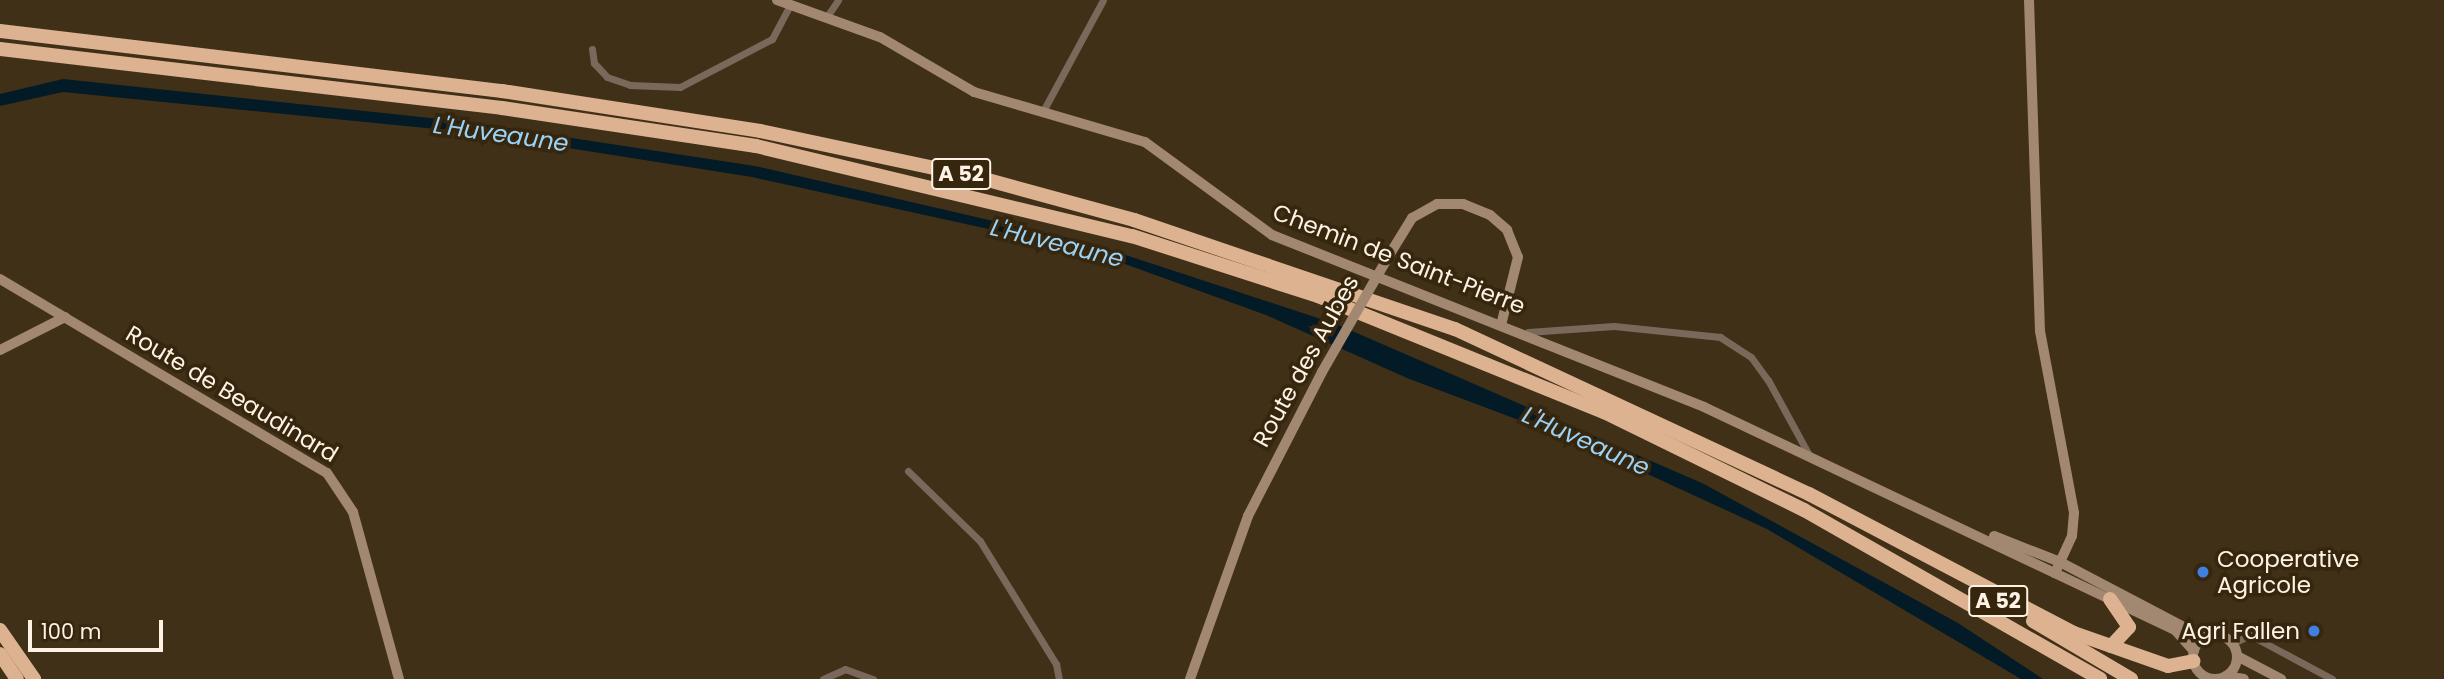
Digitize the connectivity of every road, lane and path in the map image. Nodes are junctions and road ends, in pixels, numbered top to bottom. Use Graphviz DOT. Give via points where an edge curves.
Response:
graph roads {
  1 [pos="778,0"];
  2 [pos="838,0"];
  3 [pos="1102,0"];
  4 [pos="2029,0"];
  5 [pos="791,4"];
  6 [pos="828,15"];
  7 [pos="0,31"];
  8 [pos="0,49"];
  9 [pos="593,49"];
  10 [pos="1042,113"];
  11 [pos="0,279"];
  12 [pos="65,317"];
  13 [pos="1502,321"];
  14 [pos="1528,332"];
  15 [pos="0,350"];
  16 [pos="1809,455"];
  17 [pos="908,471"];
  18 [pos="1940,515"];
  19 [pos="1865,524"];
  20 [pos="2060,562"];
  21 [pos="2055,573"];
  22 [pos="2110,599"];
  23 [pos="0,630"];
  24 [pos="2205,638"];
  25 [pos="2232,644"];
  26 [pos="2111,646"];
  27 [pos="0,654"];
  28 [pos="2194,656"];
  29 [pos="2236,656"];
  30 [pos="2226,676"];
  31 [pos="17,679"];
  32 [pos="34,679"];
  33 [pos="399,679"];
  34 [pos="823,679"];
  35 [pos="873,679"];
  36 [pos="1059,679"];
  37 [pos="1190,679"];
  38 [pos="2097,679"];
  39 [pos="2131,679"];
  40 [pos="2244,679"];
  41 [pos="2281,679"];
  42 [pos="2332,679"];
  1 -- 5 [label="main road, Chemin de Saint-Pierre"];
  2 -- 6 [label="street"];
  3 -- 10 [label="street"];
  4 -- 20 [label="main road" via="2040,331 2074,513"];
  5 -- 6 [label="main road, Chemin de Saint-Pierre"];
  5 -- 9 [label="street" via="772,39 680,87 631,85 607,76 594,63"];
  6 -- 10 [label="main road, Chemin de Saint-Pierre" via="880,37 974,92"];
  7 -- 19 [label="highway, A 52" via="502,91 760,131 976,177 1159,228 1455,330 1609,396"];
  8 -- 38 [label="highway, A 52" via="502,108 756,146 1132,236 1318,296 1604,412 1804,510"];
  10 -- 13 [label="main road, Chemin de Saint-Pierre" via="1145,142 1272,235"];
  11 -- 12 [label="main road, Route de Beaudinard"];
  12 -- 15 [label="main road"];
  12 -- 33 [label="main road, Route de Beaudinard" via="327,473 352,512"];
  13 -- 14 [label="main road, Chemin de Saint-Pierre"];
  13 -- 37 [label="main road, Route des Aubes, bridge" via="1518,257 1507,230 1490,215 1463,204 1437,204 1412,218 1322,372 1248,516"];
  14 -- 16 [label="main road, Chemin de Saint-Pierre"];
  14 -- 16 [label="street" via="1586,326 1720,337 1762,372"];
  16 -- 18 [label="main road, Chemin de Saint-Pierre"];
  17 -- 36 [label="street" via="979,541 1056,664"];
  18 -- 20 [label="main road, Chemin de Saint-Pierre"];
  18 -- 21 [label="main road, Chemin de Saint-Pierre"];
  19 -- 26 [label="highway"];
  19 -- 39 [label="highway, A 52"];
  20 -- 21 [label="main road"];
  20 -- 24 [label="main road, Chemin de Saint-Pierre"];
  21 -- 22 [label="main road, Chemin de Saint-Pierre"];
  22 -- 26 [label="highway" via="2129,627"];
  22 -- 28 [label="main road, Chemin de Saint-Pierre" via="2175,630"];
  23 -- 32 [label="highway"];
  24 -- 25 [label="main road"];
  24 -- 28 [label="main road"];
  25 -- 29 [label="main road"];
  25 -- 42 [label="street" via="2250,635"];
  26 -- 28 [label="highway" via="2168,666"];
  27 -- 31 [label="highway"];
  28 -- 30 [label="main road" via="2205,677"];
  29 -- 30 [label="main road"];
  29 -- 41 [label="main road"];
  30 -- 40 [label="main road"];
  34 -- 35 [label="street" via="845,669"];
}
